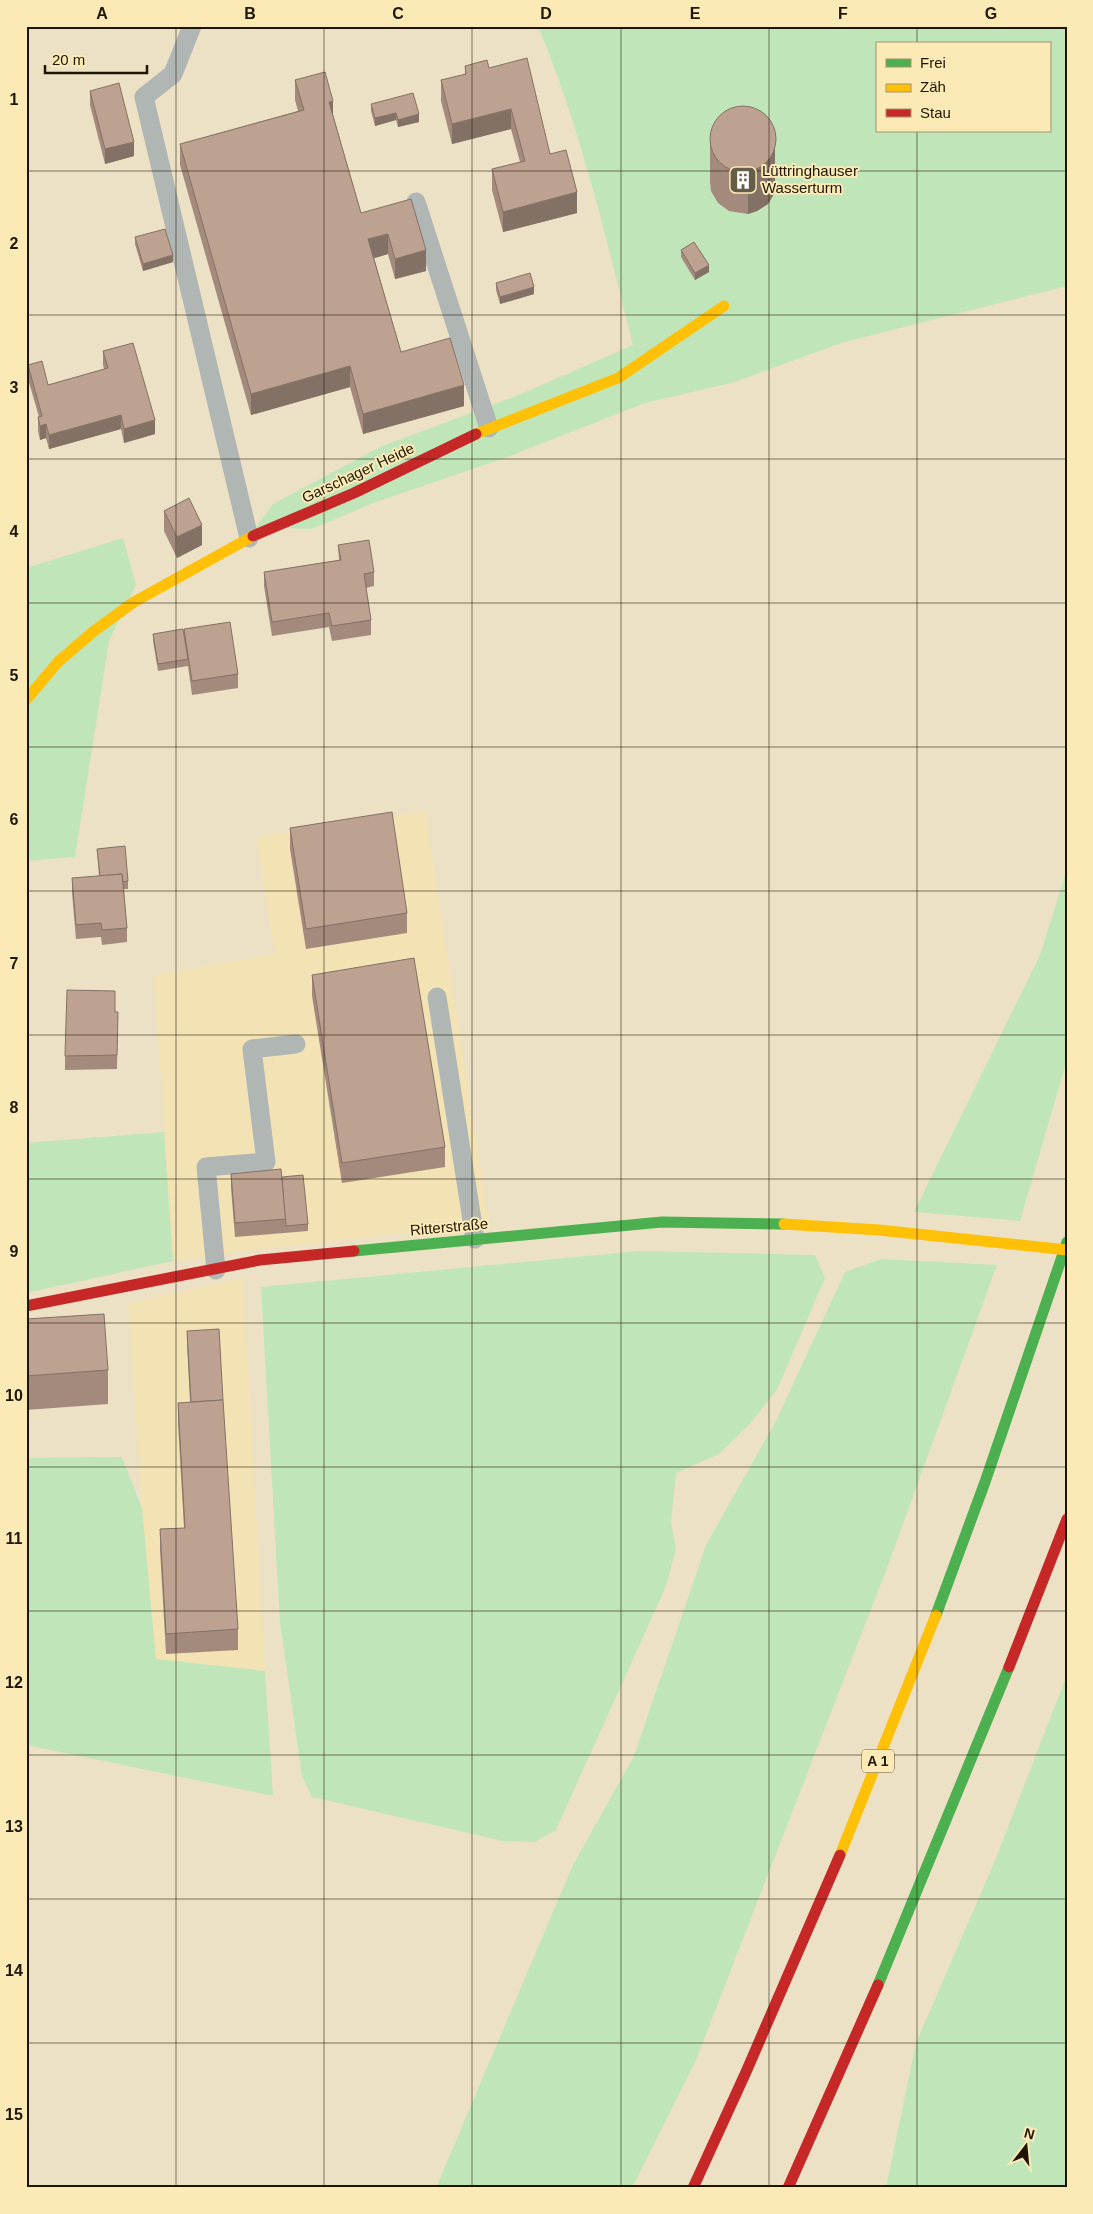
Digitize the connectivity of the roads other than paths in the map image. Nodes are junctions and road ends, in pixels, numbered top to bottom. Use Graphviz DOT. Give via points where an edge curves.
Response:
graph roads {
  1 [pos="192,26"];
  2 [pos="416,202"];
  3 [pos="724,306"];
  4 [pos="488,428"];
  5 [pos="249,538"];
  6 [pos="26,700"];
  7 [pos="437,997"];
  8 [pos="296,1044"];
  9 [pos="475,1239"];
  10 [pos="1067,1242"];
  11 [pos="1067,1250"];
  12 [pos="216,1270"];
  13 [pos="26,1306"];
  14 [pos="1067,1519"];
  15 [pos="694,2188"];
  16 [pos="788,2188"];
  1 -- 5 [label="lane" via="173,74 144,97"];
  2 -- 4 [label="lane"];
  3 -- 4 [label="main road, Garschager Heide" via="618,378"];
  4 -- 5 [label="main road, Garschager Heide" via="354,493"];
  5 -- 6 [label="main road, Garschager Heide" via="134,602 94,631 58,662"];
  7 -- 9 [label="lane"];
  8 -- 12 [label="lane" via="252,1049 266,1162 206,1167"];
  9 -- 11 [label="main road, Ritterstraße" via="662,1222 785,1224 879,1230"];
  9 -- 12 [label="main road, Ritterstraße" via="260,1260"];
  10 -- 15 [label="main road, A 1" via="914,1672 759,2048"];
  12 -- 13 [label="main road, Ritterstraße"];
  14 -- 16 [label="main road" via="996,1704 841,2075"];
}
